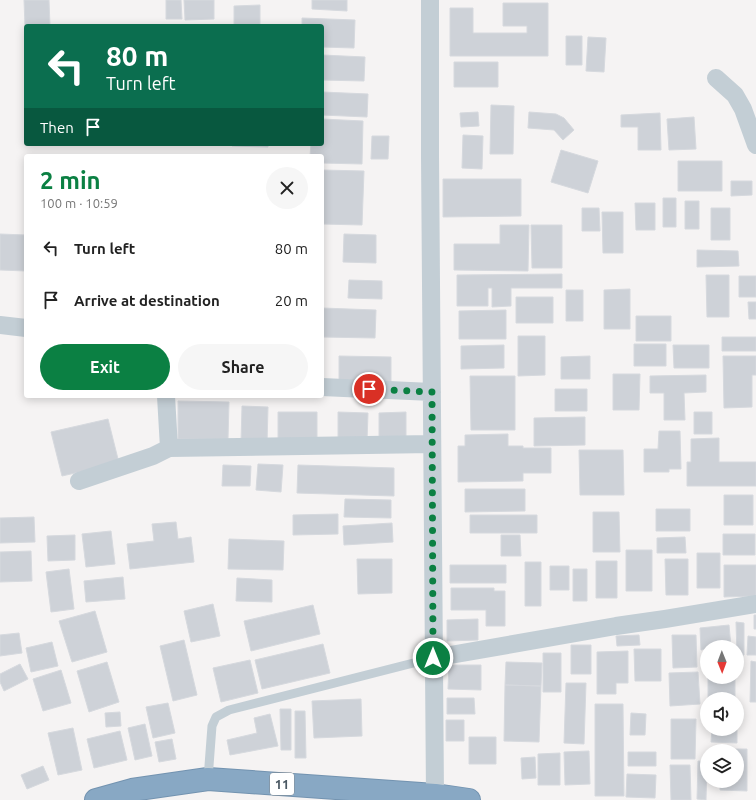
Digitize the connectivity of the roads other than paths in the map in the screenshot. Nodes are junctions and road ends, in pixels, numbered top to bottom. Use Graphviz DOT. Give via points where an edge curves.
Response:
graph roads {
  1 [pos="430,0"];
  2 [pos="716,78"];
  3 [pos="756,145"];
  4 [pos="0,324"];
  5 [pos="24,328"];
  6 [pos="324,387"];
  7 [pos="432,392"];
  8 [pos="166,398"];
  9 [pos="432,444"];
  10 [pos="169,448"];
  11 [pos="79,481"];
  12 [pos="756,604"];
  13 [pos="433,658"];
  14 [pos="208,779"];
  15 [pos="435,795"];
  16 [pos="96,800"];
  17 [pos="469,800"];
  1 -- 7 [label="street"];
  2 -- 3 [label="street" via="735,95"];
  4 -- 5 [label="street"];
  6 -- 7 [label="street"];
  7 -- 9 [label="street"];
  8 -- 10 [label="street"];
  9 -- 10 [label="street"];
  9 -- 13 [label="street"];
  10 -- 11 [label="street" via="153,456"];
  12 -- 13 [label="street"];
  13 -- 14 [label="lane" via="229,710 216,717 212,726"];
  13 -- 15 [label="street"];
  14 -- 15 [label="highway, 11"];
  14 -- 16 [label="highway, 11" via="132,790"];
  15 -- 17 [label="highway, 11"];
}
